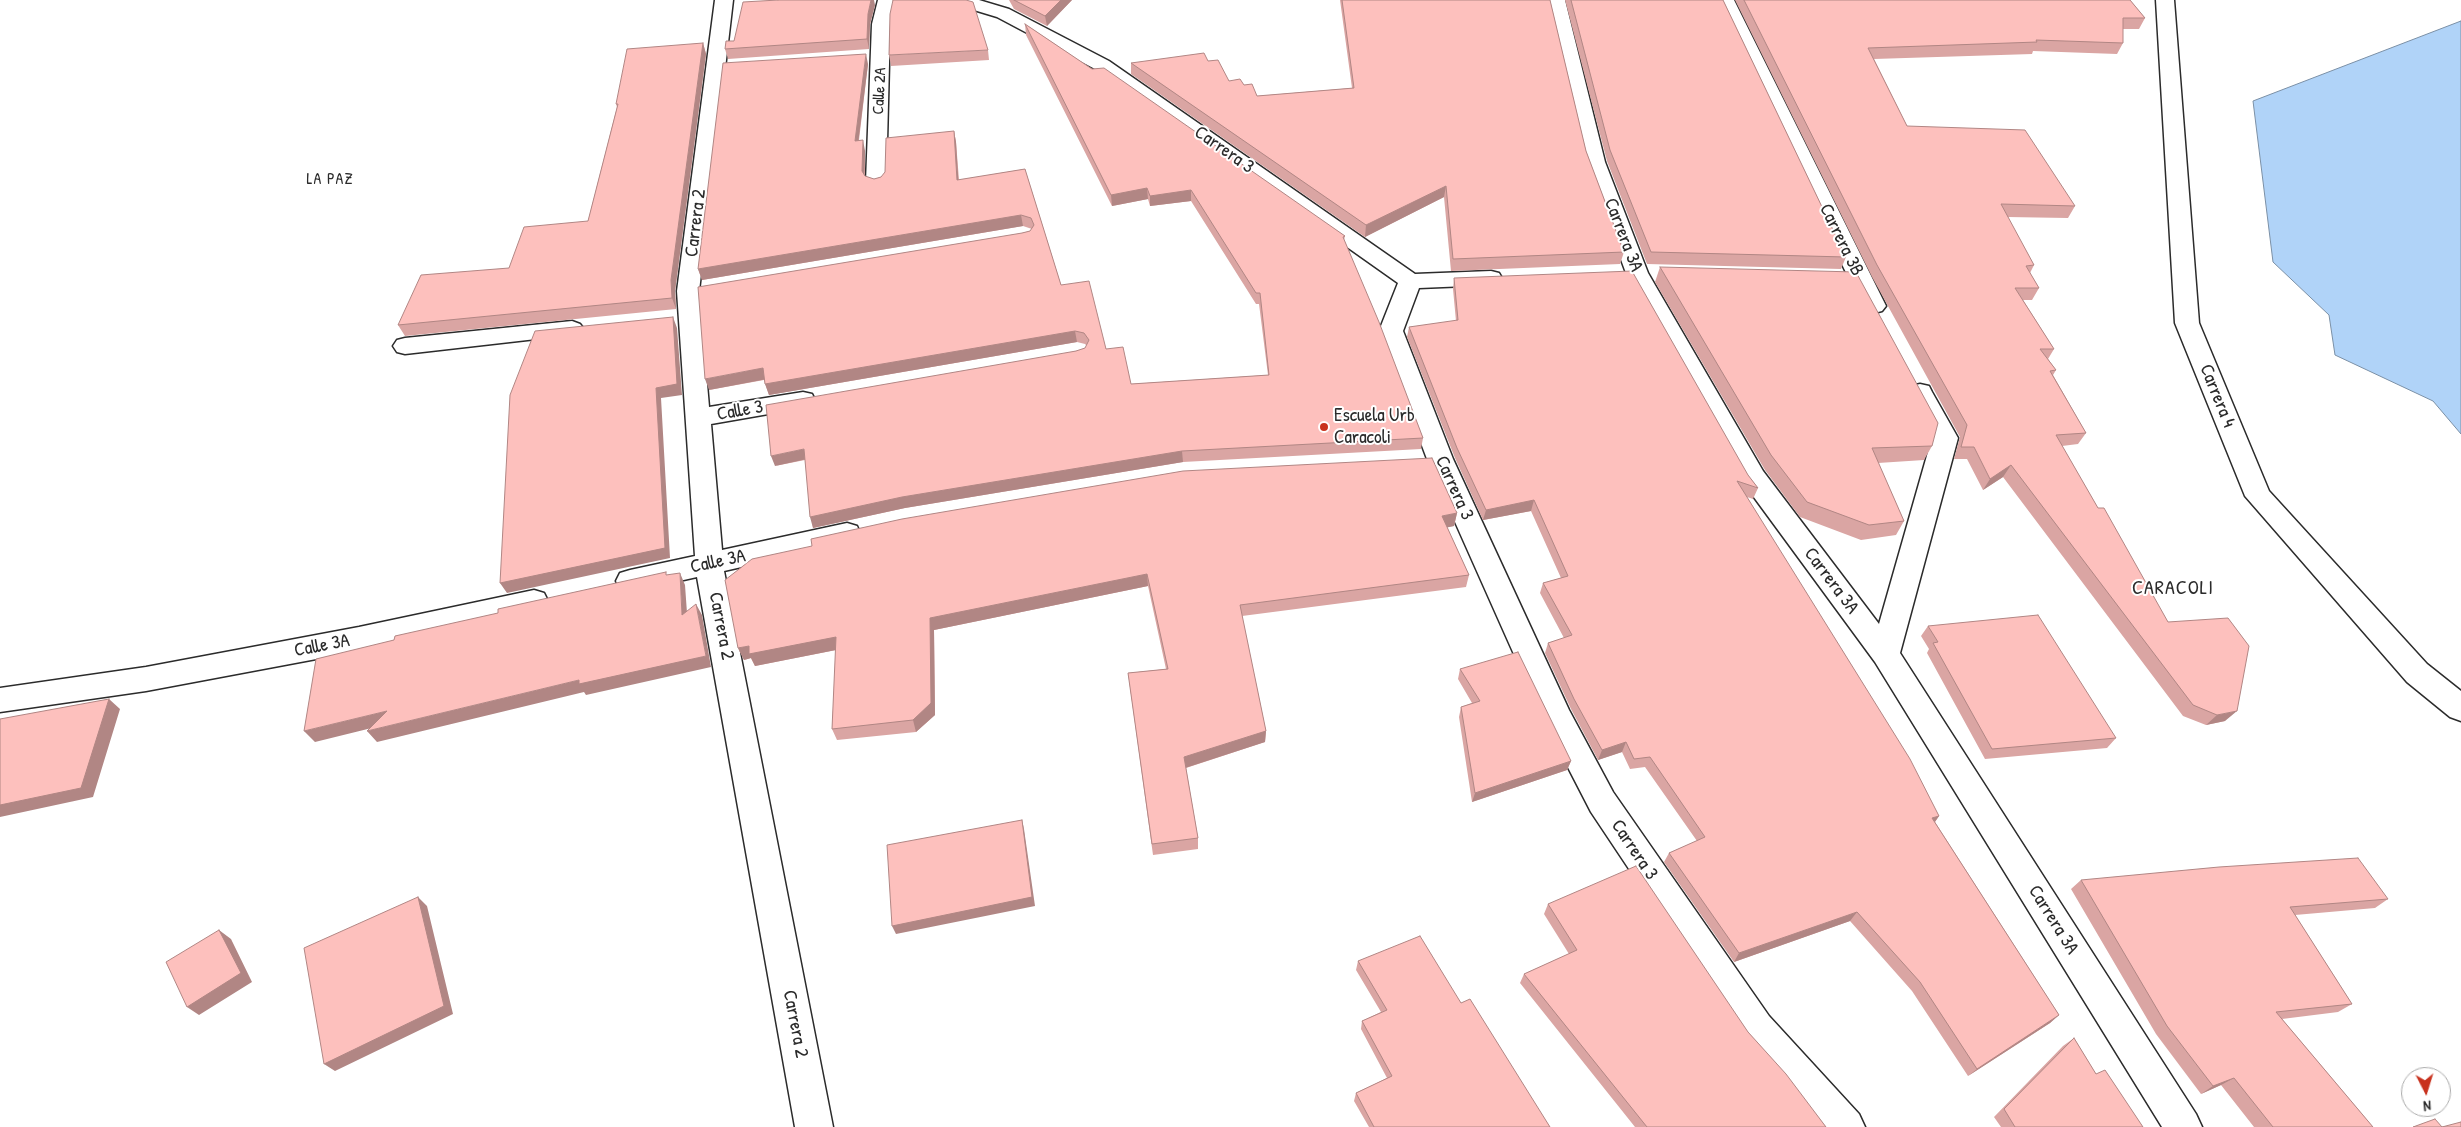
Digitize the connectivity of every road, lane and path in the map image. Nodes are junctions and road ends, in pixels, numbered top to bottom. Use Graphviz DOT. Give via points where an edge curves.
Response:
graph roads {
  1 [pos="724,0"];
  2 [pos="887,0"];
  3 [pos="960,0"];
  4 [pos="1556,0"];
  5 [pos="1725,0"];
  6 [pos="2165,0"];
  7 [pos="881,56"];
  8 [pos="862,58"];
  9 [pos="876,182"];
  10 [pos="1627,273"];
  11 [pos="1666,274"];
  12 [pos="1509,277"];
  13 [pos="1410,280"];
  14 [pos="592,327"];
  15 [pos="1886,329"];
  16 [pos="406,346"];
  17 [pos="1909,371"];
  18 [pos="825,396"];
  19 [pos="698,418"];
  20 [pos="1440,459"];
  21 [pos="1411,461"];
  22 [pos="868,528"];
  23 [pos="709,564"];
  24 [pos="602,587"];
  25 [pos="563,595"];
  26 [pos="1885,654"];
  27 [pos="0,700"];
  28 [pos="2461,708"];
  29 [pos="814,1127"];
  30 [pos="1846,1127"];
  31 [pos="2183,1127"];
  1 -- 19 [label="street, Carrera 2" via="725,66 689,304"];
  2 -- 7 [label="street, Calle 2A" via="881,24"];
  3 -- 13 [label="street, Carrera 3" via="1003,13 1102,65"];
  4 -- 10 [label="street, Carrera 3A" via="1595,162"];
  5 -- 15 [label="street, Carrera 3B" via="1849,278"];
  6 -- 28 [label="street, Carrera 4" via="2187,323 2258,496 2417,673"];
  7 -- 8 [label="street"];
  7 -- 9 [label="street, Calle 2A"];
  10 -- 11 [label="street"];
  10 -- 26 [label="street, Carrera 3A" via="1754,478"];
  12 -- 13 [label="street"];
  13 -- 20 [label="street, Carrera 3" via="1391,331"];
  14 -- 16 [label="street"];
  17 -- 26 [label="street" via="1945,438"];
  18 -- 19 [label="street, Calle 3"];
  19 -- 23 [label="street, Carrera 2"];
  20 -- 21 [label="street"];
  20 -- 30 [label="street, Carrera 3" via="1556,715 1602,802 1756,1028"];
  22 -- 23 [label="street, Calle 3A"];
  23 -- 24 [label="street, Calle 3A"];
  23 -- 29 [label="street, Carrera 2"];
  25 -- 27 [label="street, Calle 3A" via="146,680"];
  26 -- 31 [label="street, Carrera 3A"];
}
